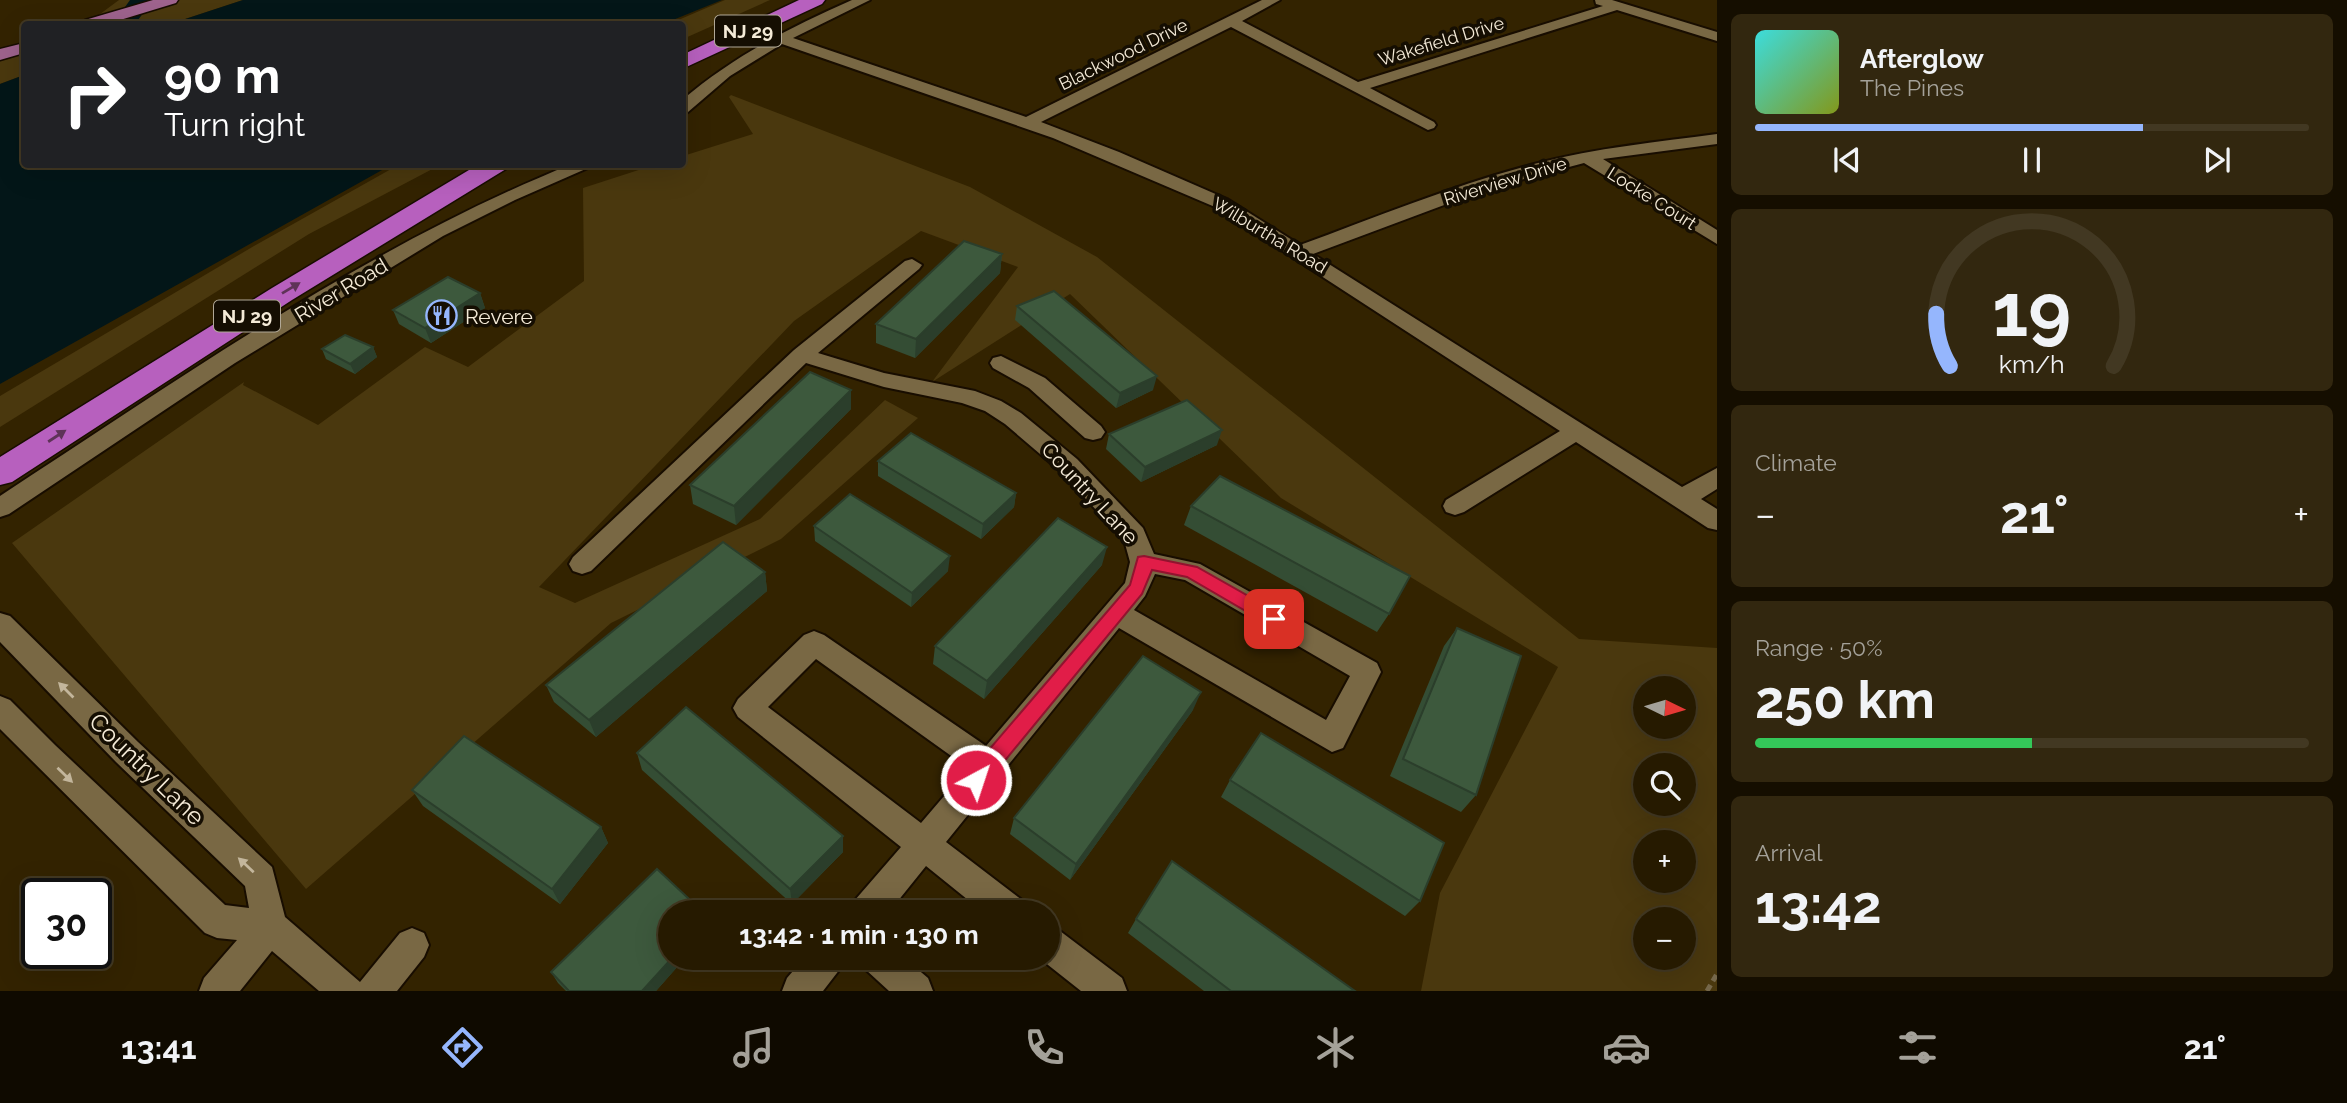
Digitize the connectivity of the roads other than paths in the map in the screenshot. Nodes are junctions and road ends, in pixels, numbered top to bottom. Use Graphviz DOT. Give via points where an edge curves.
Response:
graph roads {
  1 [pos="170,0"];
  2 [pos="790,0"];
  3 [pos="815,0"];
  4 [pos="863,0"];
  5 [pos="1273,0"];
  6 [pos="1599,0"];
  7 [pos="1616,6"];
  8 [pos="102,21"];
  9 [pos="1231,21"];
  10 [pos="1717,37"];
  11 [pos="779,38"];
  12 [pos="686,48"];
  13 [pos="21,49"];
  14 [pos="0,55"];
  15 [pos="686,61"];
  16 [pos="1357,87"];
  17 [pos="686,106"];
  18 [pos="1027,123"];
  19 [pos="1428,125"];
  20 [pos="1717,139"];
  21 [pos="1587,157"];
  22 [pos="455,168"];
  23 [pos="490,168"];
  24 [pos="579,168"];
  25 [pos="1717,238"];
  26 [pos="1300,252"];
  27 [pos="912,265"];
  28 [pos="802,355"];
  29 [pos="1001,363"];
  30 [pos="1054,396"];
  31 [pos="1019,422"];
  32 [pos="1577,431"];
  33 [pos="1093,432"];
  34 [pos="0,445"];
  35 [pos="0,473"];
  36 [pos="1717,477"];
  37 [pos="1682,499"];
  38 [pos="1455,506"];
  39 [pos="0,508"];
  40 [pos="1717,521"];
  41 [pos="1144,562"];
  42 [pos="582,564"];
  43 [pos="1116,613"];
  44 [pos="0,624"];
  45 [pos="0,709"];
  46 [pos="989,765"];
  47 [pos="924,843"];
  48 [pos="877,900"];
  49 [pos="995,900"];
  50 [pos="270,927"];
  51 [pos="412,945"];
  52 [pos="1060,952"];
  53 [pos="817,970"];
  54 [pos="892,970"];
  55 [pos="217,991"];
  56 [pos="346,991"];
  57 [pos="374,991"];
  58 [pos="800,991"];
  59 [pos="915,991"];
  60 [pos="1109,991"];
  1 -- 8 [label="main road"];
  2 -- 12 [label="highway, NJ 29"];
  3 -- 15 [label="highway, NJ 29"];
  4 -- 11 [label="street"];
  5 -- 9 [label="street, Blackwood Drive"];
  6 -- 7 [label="street"];
  7 -- 10 [label="street"];
  7 -- 16 [label="street, Wakefield Drive"];
  9 -- 16 [label="street"];
  9 -- 18 [label="street, Blackwood Drive"];
  11 -- 17 [label="street" via="736,63"];
  11 -- 18 [label="street, Wilburtha Road"];
  13 -- 14 [label="main road"];
  16 -- 19 [label="street"];
  18 -- 26 [label="street, Wilburtha Road" via="1190,188"];
  20 -- 21 [label="street, Riverview Drive"];
  21 -- 25 [label="street, Locke Court"];
  21 -- 26 [label="street, Riverview Drive" via="1503,178"];
  22 -- 34 [label="highway, NJ 29" via="228,301"];
  35 -- 23 [label="highway, River Road / NJ 29, one-way"];
  24 -- 39 [label="street, River Road" via="436,232 227,358"];
  26 -- 32 [label="street, Wilburtha Road"];
  27 -- 28 [label="street"];
  28 -- 31 [label="street, Country Lane" via="884,380 967,397"];
  28 -- 42 [label="street"];
  29 -- 30 [label="street"];
  30 -- 31 [label="street"];
  30 -- 33 [label="street"];
  31 -- 41 [label="street, Country Lane" via="1037,451 1134,535"];
  32 -- 37 [label="street, Wilburtha Road"];
  32 -- 38 [label="street"];
  36 -- 37 [label="street"];
  37 -- 40 [label="street, Wilburtha Road"];
  41 -- 43 [label="street, Country Lane" via="1136,589"];
  41 -- 43 [label="street" via="1191,571 1367,672 1332,739"];
  43 -- 46 [label="street, Country Lane"];
  50 -- 44 [label="street, Country Lane, one-way" via="260,878"];
  45 -- 50 [label="street, one-way" via="217,921"];
  46 -- 47 [label="street, Country Lane"];
  46 -- 47 [label="street" via="814,643 748,708"];
  47 -- 48 [label="street, Country Lane"];
  47 -- 49 [label="street"];
  50 -- 55 [label="street"];
  50 -- 56 [label="street"];
  51 -- 57 [label="street"];
  52 -- 60 [label="street"];
  53 -- 58 [label="street"];
  54 -- 59 [label="street"];
}
